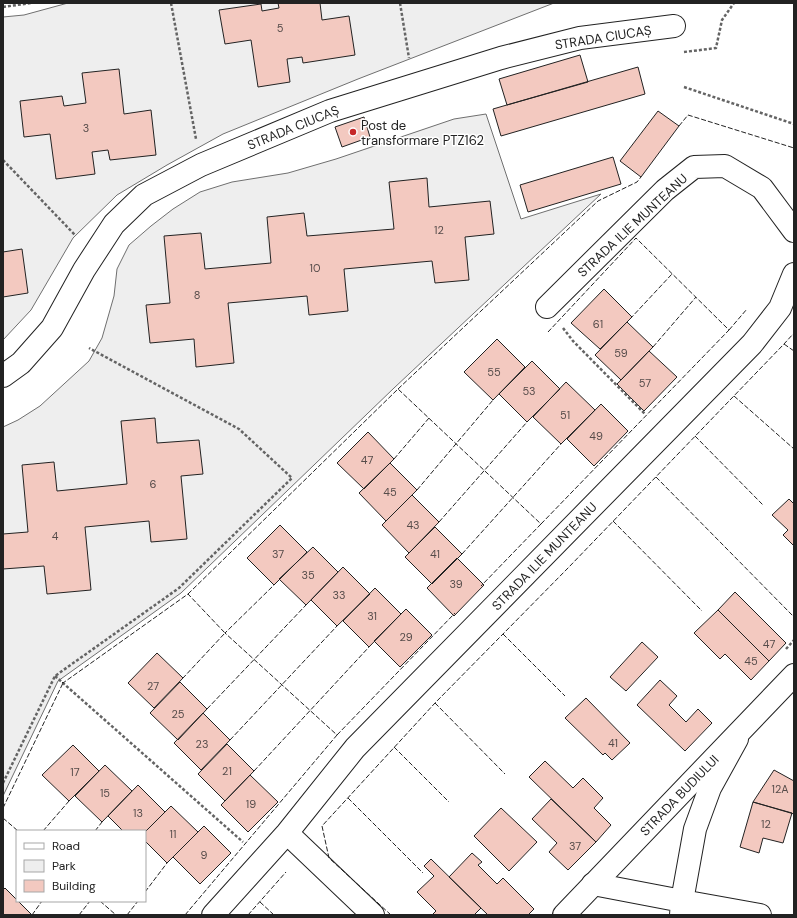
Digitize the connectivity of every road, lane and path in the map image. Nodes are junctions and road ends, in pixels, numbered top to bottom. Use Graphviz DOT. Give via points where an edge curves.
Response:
graph roads {
  1 [pos="31,3"];
  2 [pos="171,3"];
  3 [pos="400,3"];
  4 [pos="734,3"];
  5 [pos="3,7"];
  6 [pos="674,26"];
  7 [pos="681,52"];
  8 [pos="410,63"];
  9 [pos="684,87"];
  10 [pos="794,124"];
  11 [pos="196,140"];
  12 [pos="3,160"];
  13 [pos="794,231"];
  14 [pos="76,236"];
  15 [pos="794,274"];
  16 [pos="547,307"];
  17 [pos="89,348"];
  18 [pos="3,376"];
  19 [pos="664,433"];
  20 [pos="794,675"];
  21 [pos="56,676"];
  22 [pos="742,729"];
  23 [pos="3,783"];
  24 [pos="287,833"];
  25 [pos="263,860"];
  26 [pos="593,884"];
  27 [pos="682,908"];
  28 [pos="213,915"];
  29 [pos="372,915"];
  30 [pos="564,915"];
  31 [pos="760,915"];
  1 -- 5 [label="path"];
  2 -- 11 [label="path"];
  3 -- 8 [label="path"];
  4 -- 7 [label="path" via="722,20 716,48"];
  6 -- 18 [label="street, STRADA CIUCAȘ" via="580,38 500,58 330,111 195,168 144,195 114,224 84,270 52,328 21,363"];
  9 -- 10 [label="path"];
  12 -- 14 [label="path"];
  13 -- 16 [label="street, STRADA ILIE MUNTEANU" via="762,188 725,166 694,167 665,190"];
  15 -- 19 [label="street, STRADA ILIE MUNTEANU" via="780,308 752,344"];
  16 -- 19 [label="path" via="573,341"];
  17 -- 21 [label="path" via="239,429 292,478 180,588"];
  19 -- 24 [label="street, STRADA ILIE MUNTEANU" via="355,748"];
  20 -- 22 [label="street, STRADA BUDIULUI"];
  21 -- 23 [label="path"];
  21 -- 25 [label="path"];
  22 -- 26 [label="street, STRADA BUDIULUI"];
  22 -- 27 [label="street" via="710,788 695,829"];
  24 -- 25 [label="street, STRADA ILIE MUNTEANU"];
  24 -- 29 [label="street"];
  25 -- 28 [label="street, STRADA ILIE MUNTEANU"];
  26 -- 27 [label="street"];
  26 -- 30 [label="street, STRADA BUDIULUI"];
  27 -- 31 [label="street"];
}
